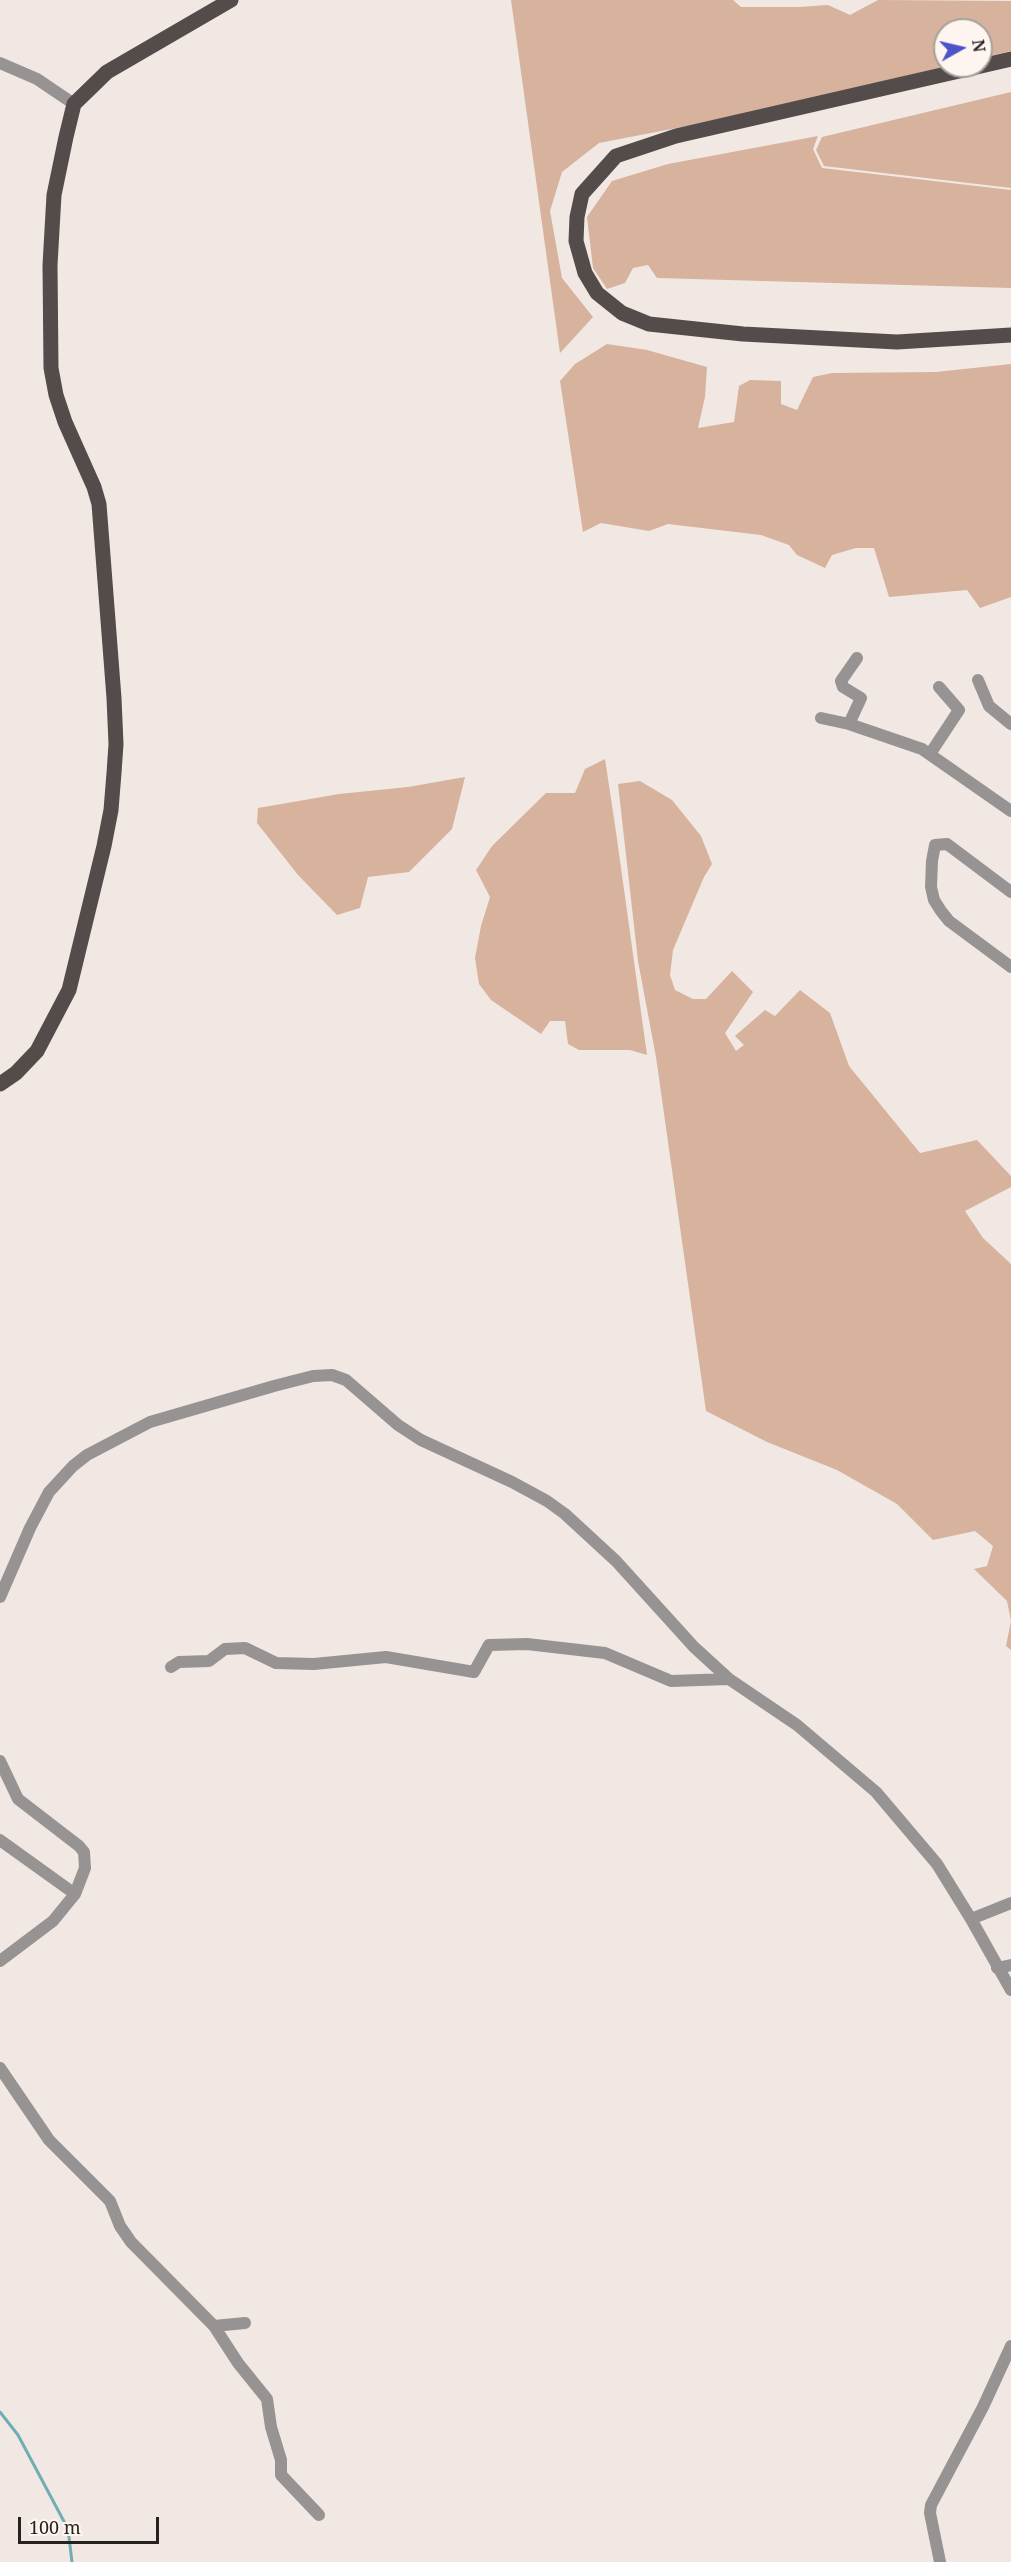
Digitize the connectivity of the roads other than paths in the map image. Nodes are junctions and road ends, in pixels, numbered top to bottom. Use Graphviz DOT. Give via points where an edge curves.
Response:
graph roads {
  1 [pos="231,0"];
  2 [pos="1011,59"];
  3 [pos="0,63"];
  4 [pos="74,104"];
  5 [pos="1011,335"];
  6 [pos="857,658"];
  7 [pos="978,680"];
  8 [pos="939,687"];
  9 [pos="821,718"];
  10 [pos="849,724"];
  11 [pos="1011,724"];
  12 [pos="930,754"];
  13 [pos="1011,811"];
  14 [pos="1011,892"];
  15 [pos="1011,967"];
  16 [pos="0,1084"];
  17 [pos="0,1597"];
  18 [pos="171,1667"];
  19 [pos="729,1679"];
  20 [pos="0,1761"];
  21 [pos="0,1840"];
  22 [pos="75,1894"];
  23 [pos="1011,1903"];
  24 [pos="971,1919"];
  25 [pos="0,1961"];
  26 [pos="1011,1965"];
  27 [pos="997,1968"];
  28 [pos="1011,1990"];
  29 [pos="0,2068"];
  30 [pos="245,2323"];
  31 [pos="214,2326"];
  32 [pos="1011,2346"];
  33 [pos="319,2515"];
  34 [pos="940,2562"];
  1 -- 4 [label="main road" via="107,72"];
  2 -- 5 [label="main road" via="676,136 616,156 582,194 576,241 585,273 597,293 622,313 649,324 743,334 897,342"];
  3 -- 4 [label="street" via="37,79"];
  4 -- 16 [label="main road" via="54,195 50,346 56,395 99,504 116,744 104,846 69,990 37,1051"];
  6 -- 10 [label="street" via="841,681 843,687 861,698"];
  7 -- 11 [label="street" via="989,706"];
  8 -- 12 [label="street" via="959,710"];
  9 -- 10 [label="street"];
  10 -- 12 [label="street" via="909,743"];
  12 -- 13 [label="street"];
  14 -- 15 [label="street" via="947,844 936,845 930,875 934,900 949,921"];
  17 -- 19 [label="street" via="49,1492 87,1455 150,1422 313,1376 333,1375 345,1380 421,1440 512,1482 565,1514 616,1561 694,1647"];
  18 -- 19 [label="street" via="179,1662 210,1661 225,1649 245,1648 276,1663 314,1664 386,1657 474,1672 489,1645 527,1644 605,1653 671,1681"];
  19 -- 24 [label="street" via="797,1725 876,1792 937,1864"];
  20 -- 22 [label="street" via="18,1799 84,1852 85,1868"];
  21 -- 22 [label="street"];
  22 -- 25 [label="street" via="53,1920"];
  23 -- 24 [label="street"];
  24 -- 27 [label="street"];
  26 -- 27 [label="street"];
  27 -- 28 [label="street"];
  29 -- 31 [label="street" via="49,2140 110,2201 130,2242"];
  30 -- 31 [label="street"];
  31 -- 33 [label="street" via="267,2399 281,2475"];
  32 -- 34 [label="street" via="931,2505"];
}
